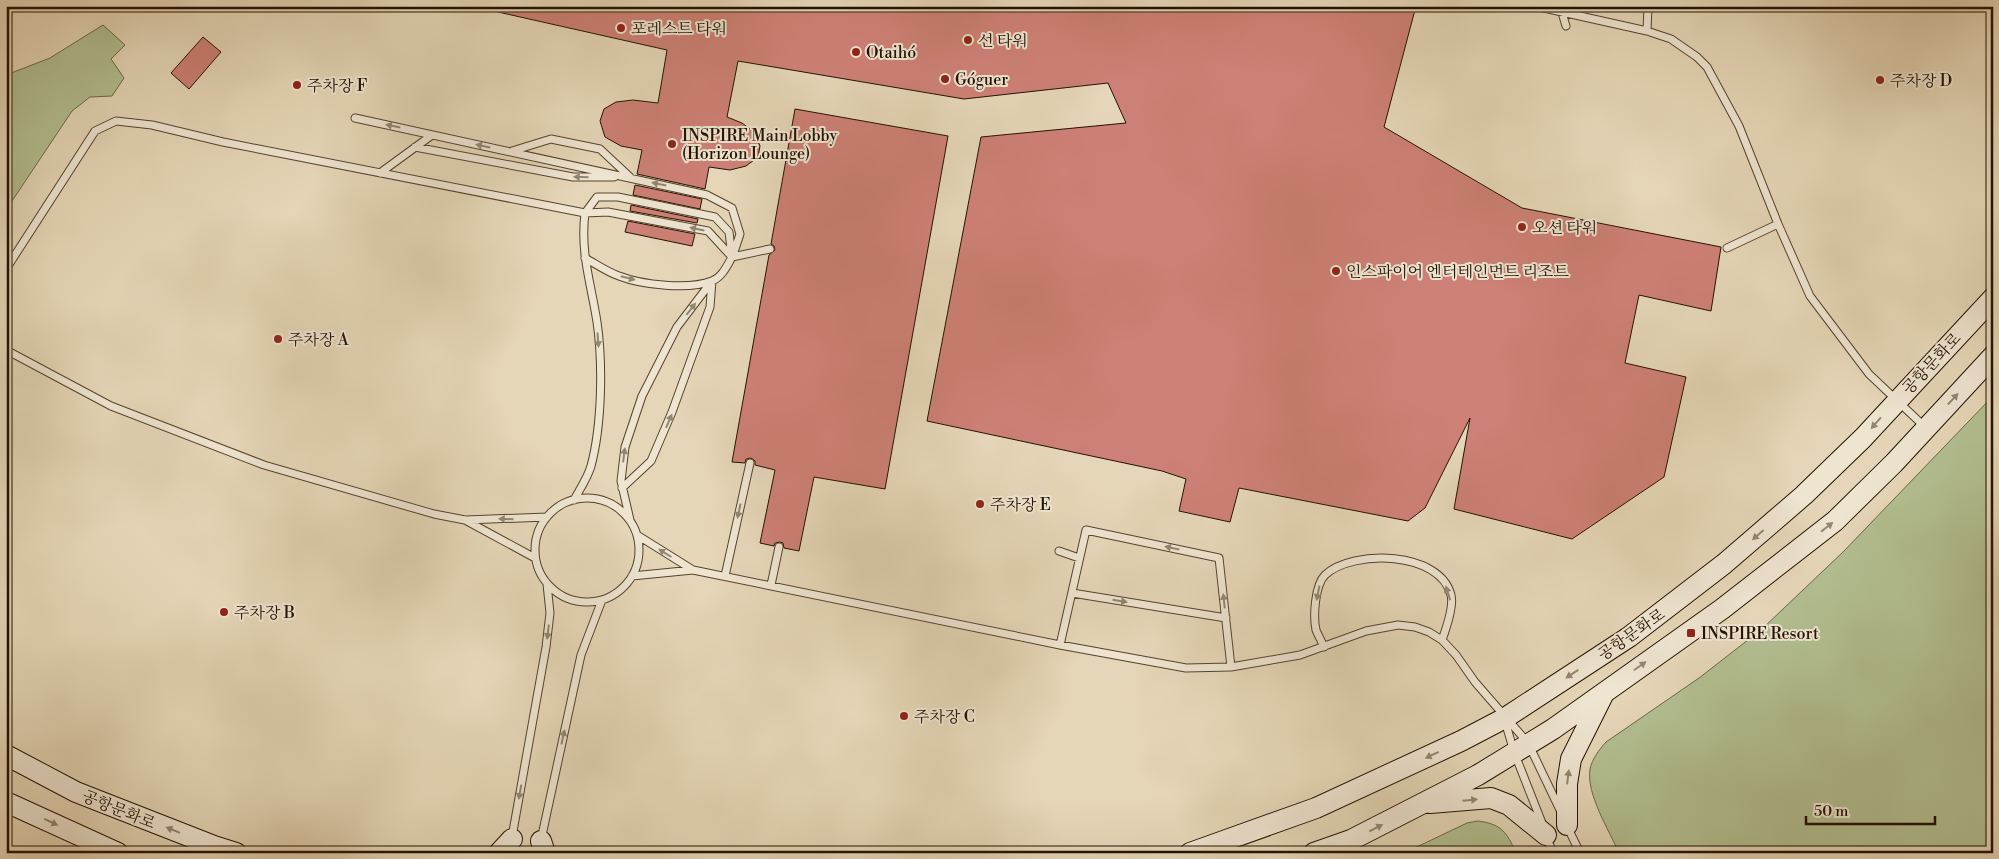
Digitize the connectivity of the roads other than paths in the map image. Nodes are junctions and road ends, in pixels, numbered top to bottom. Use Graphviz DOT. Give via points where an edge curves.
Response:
graph roads {
  1 [pos="1535,6"];
  2 [pos="1648,6"];
  3 [pos="1560,9"];
  4 [pos="1566,26"];
  5 [pos="1647,31"];
  6 [pos="355,118"];
  7 [pos="432,135"];
  8 [pos="415,147"];
  9 [pos="510,152"];
  10 [pos="380,173"];
  11 [pos="630,178"];
  12 [pos="585,213"];
  13 [pos="1778,224"];
  14 [pos="1727,248"];
  15 [pos="770,249"];
  16 [pos="732,257"];
  17 [pos="584,258"];
  18 [pos="6,269"];
  19 [pos="712,281"];
  20 [pos="1993,298"];
  21 [pos="6,350"];
  22 [pos="1993,356"];
  23 [pos="1896,400"];
  24 [pos="1926,428"];
  25 [pos="750,463"];
  26 [pos="622,488"];
  27 [pos="574,500"];
  28 [pos="546,517"];
  29 [pos="465,520"];
  30 [pos="630,520"];
  31 [pos="637,535"];
  32 [pos="779,547"];
  33 [pos="1059,551"];
  34 [pos="535,558"];
  35 [pos="1079,558"];
  36 [pos="693,570"];
  37 [pos="632,576"];
  38 [pos="725,576"];
  39 [pos="547,584"];
  40 [pos="771,585"];
  41 [pos="1072,593"];
  42 [pos="602,600"];
  43 [pos="1226,618"];
  44 [pos="1442,640"];
  45 [pos="1060,645"];
  46 [pos="1324,647"];
  47 [pos="1231,667"];
  48 [pos="1605,691"];
  49 [pos="1504,718"];
  50 [pos="1521,747"];
  51 [pos="6,755"];
  52 [pos="6,802"];
  53 [pos="1421,804"];
  54 [pos="1567,825"];
  55 [pos="1550,844"];
  56 [pos="506,848"];
  57 [pos="541,849"];
  58 [pos="118,853"];
  59 [pos="236,853"];
  60 [pos="1190,853"];
  61 [pos="1314,853"];
  62 [pos="1580,853"];
  1 -- 3 [label="lane"];
  2 -- 5 [label="lane"];
  3 -- 4 [label="lane"];
  3 -- 5 [label="lane"];
  5 -- 13 [label="lane" via="1671,39 1707,67 1739,126"];
  7 -- 6 [label="lane, one-way"];
  7 -- 8 [label="lane"];
  9 -- 7 [label="lane, one-way"];
  8 -- 10 [label="lane"];
  11 -- 8 [label="lane, one-way" via="573,177"];
  9 -- 11 [label="lane"];
  9 -- 11 [label="lane" via="551,139 600,149"];
  10 -- 12 [label="lane"];
  10 -- 18 [label="lane" via="116,121 95,132"];
  16 -- 11 [label="lane, one-way" via="740,234 732,208 707,195"];
  16 -- 12 [label="lane, one-way" via="708,231 608,212"];
  12 -- 16 [label="lane" via="597,197 618,197 715,217 729,232"];
  12 -- 17 [label="lane" via="582,234"];
  13 -- 14 [label="lane"];
  13 -- 23 [label="lane" via="1810,296 1869,374"];
  15 -- 16 [label="lane"];
  16 -- 19 [label="lane"];
  17 -- 19 [label="lane, one-way" via="619,276 652,284"];
  17 -- 27 [label="lane, one-way" via="597,323 600,373 597,433 591,467"];
  26 -- 19 [label="lane, one-way" via="625,447 642,396 676,327"];
  26 -- 19 [label="lane, one-way" via="651,461 710,307"];
  20 -- 23 [label="street, 공항문화로"];
  21 -- 29 [label="lane" via="112,406 264,465"];
  24 -- 22 [label="street, 공항문화로, one-way"];
  23 -- 24 [label="lane"];
  23 -- 49 [label="street, 공항문화로, one-way" via="1863,438 1804,495 1724,564 1629,637"];
  48 -- 24 [label="street, 공항문화로, one-way" via="1722,609 1834,521"];
  25 -- 38 [label="lane, one-way"];
  26 -- 30 [label="lane"];
  27 -- 28 [label="lane" via="559,506"];
  27 -- 30 [label="lane" via="590,498 605,502"];
  28 -- 29 [label="lane, one-way"];
  28 -- 34 [label="lane" via="537,536"];
  29 -- 34 [label="lane"];
  30 -- 31 [label="lane"];
  36 -- 31 [label="lane, one-way"];
  31 -- 37 [label="lane" via="638,556"];
  32 -- 40 [label="lane"];
  33 -- 35 [label="lane"];
  34 -- 39 [label="lane"];
  35 -- 41 [label="lane"];
  43 -- 35 [label="lane, one-way" via="1219,558 1086,530"];
  36 -- 37 [label="lane"];
  36 -- 38 [label="lane"];
  37 -- 42 [label="lane" via="614,594"];
  38 -- 40 [label="lane"];
  39 -- 42 [label="lane" via="572,600"];
  39 -- 56 [label="lane, one-way" via="550,613 546,647"];
  40 -- 45 [label="lane"];
  41 -- 43 [label="lane, one-way"];
  41 -- 45 [label="lane"];
  57 -- 42 [label="lane, one-way" via="581,655"];
  43 -- 47 [label="lane"];
  44 -- 46 [label="lane" via="1430,632 1398,625 1366,631"];
  44 -- 46 [label="lane, one-way" via="1451,596 1442,576 1420,564 1394,558 1374,559 1336,567 1324,576 1316,591 1316,630"];
  44 -- 49 [label="lane"];
  45 -- 47 [label="lane" via="1186,668"];
  46 -- 47 [label="lane" via="1300,655"];
  48 -- 50 [label="street, 공항문화로" via="1553,729"];
  54 -- 48 [label="street, one-way" via="1571,759"];
  49 -- 50 [label="lane"];
  49 -- 50 [label="lane"];
  49 -- 60 [label="street, 공항문화로, one-way" via="1316,808"];
  50 -- 53 [label="street, 공항문화로" via="1478,775"];
  50 -- 54 [label="lane"];
  50 -- 55 [label="lane"];
  59 -- 51 [label="street, 공항문화로, one-way" via="76,792"];
  52 -- 58 [label="street, one-way"];
  53 -- 55 [label="street, one-way" via="1491,798 1509,805"];
  61 -- 53 [label="street, 공항문화로, one-way" via="1351,840"];
  54 -- 62 [label="lane"];
}
